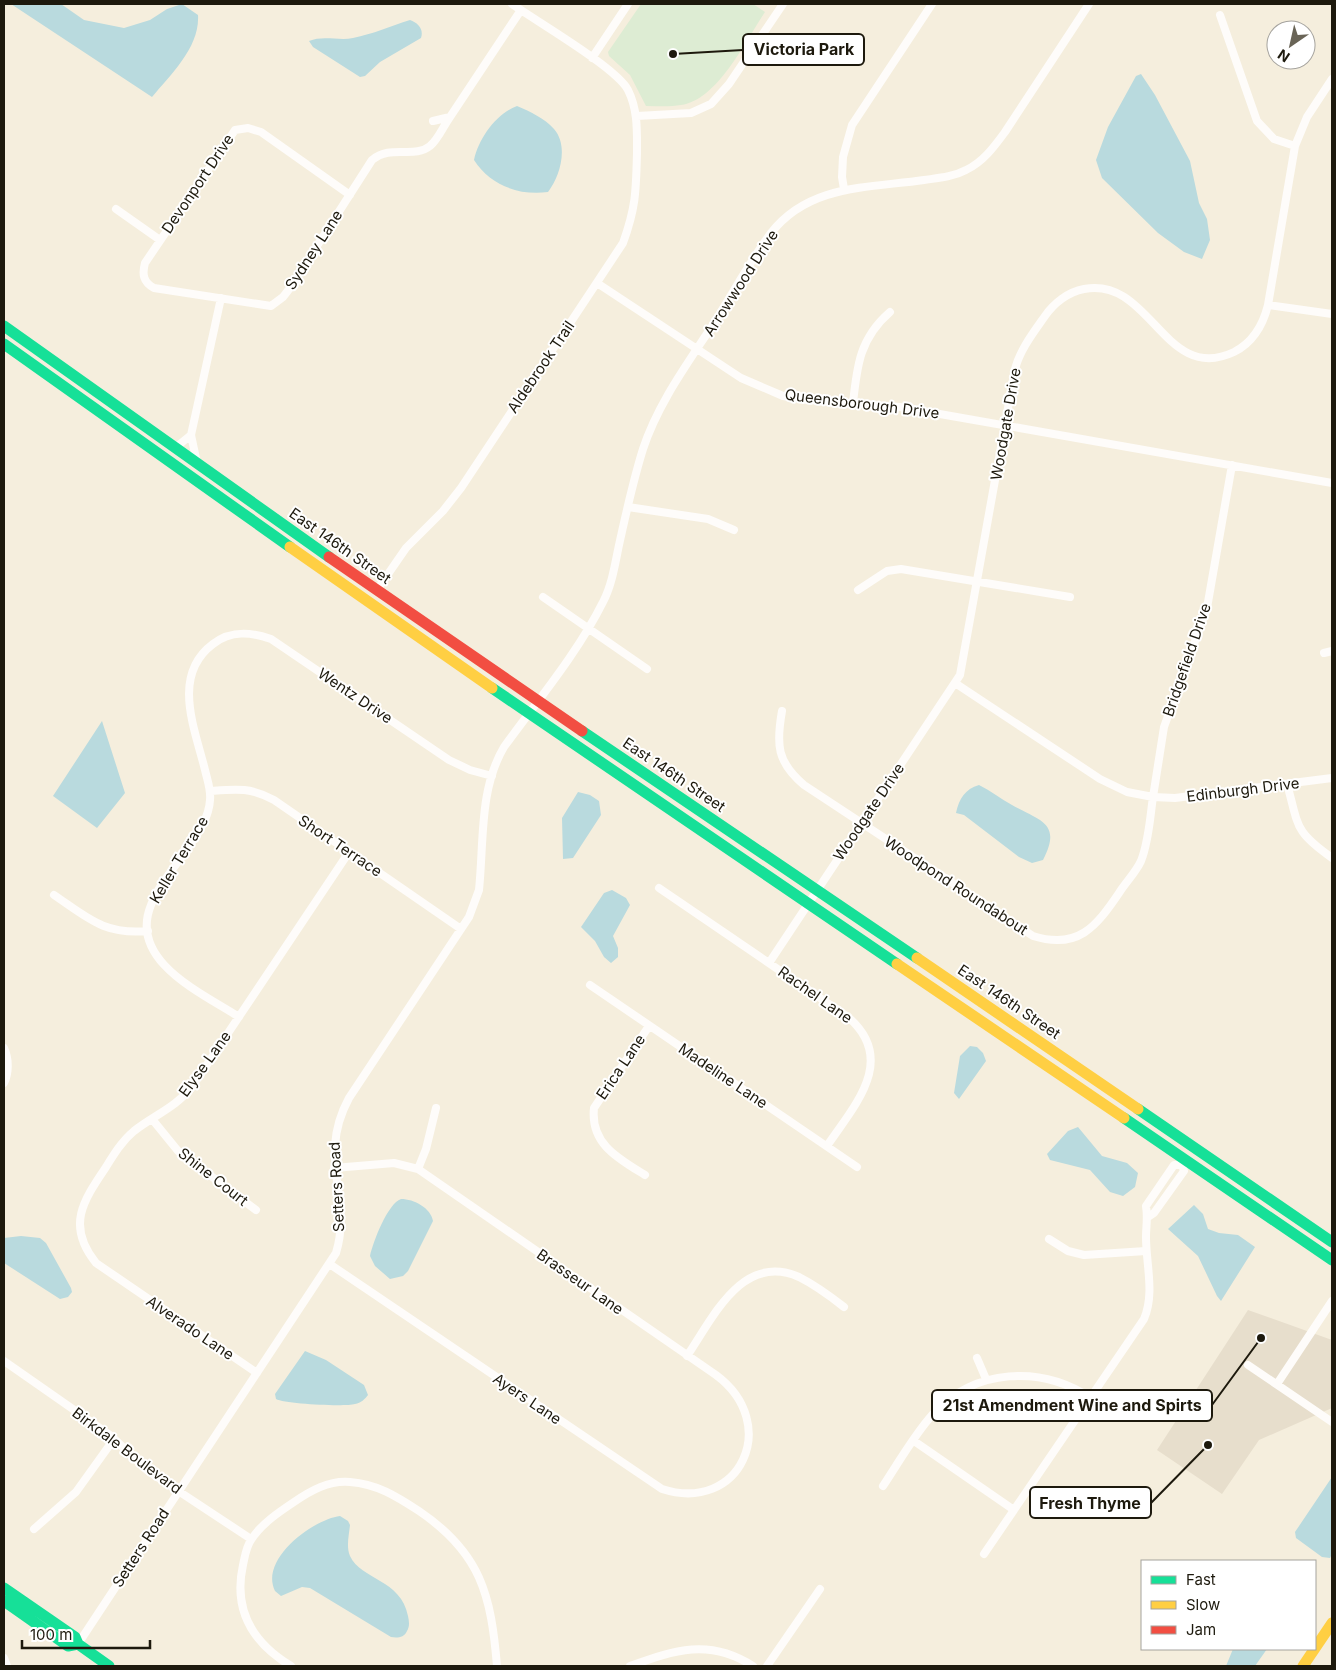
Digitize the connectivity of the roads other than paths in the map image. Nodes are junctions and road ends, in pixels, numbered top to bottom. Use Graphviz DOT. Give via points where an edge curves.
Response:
graph roads {
  1 [pos="512,4"];
  2 [pos="628,4"];
  3 [pos="782,4"];
  4 [pos="932,4"];
  5 [pos="1089,4"];
  6 [pos="520,10"];
  7 [pos="1220,14"];
  8 [pos="592,58"];
  9 [pos="1332,81"];
  10 [pos="637,116"];
  11 [pos="450,117"];
  12 [pos="433,121"];
  13 [pos="1295,146"];
  14 [pos="844,189"];
  15 [pos="350,194"];
  16 [pos="116,209"];
  17 [pos="160,240"];
  18 [pos="144,278"];
  19 [pos="597,283"];
  20 [pos="221,298"];
  21 [pos="1268,304"];
  22 [pos="890,312"];
  23 [pos="1332,314"];
  24 [pos="4,326"];
  25 [pos="4,344"];
  26 [pos="697,349"];
  27 [pos="853,403"];
  28 [pos="1005,425"];
  29 [pos="191,435"];
  30 [pos="175,448"];
  31 [pos="197,463"];
  32 [pos="1232,465"];
  33 [pos="1332,483"];
  34 [pos="628,507"];
  35 [pos="734,530"];
  36 [pos="978,582"];
  37 [pos="377,590"];
  38 [pos="858,590"];
  39 [pos="543,597"];
  40 [pos="1070,597"];
  41 [pos="588,628"];
  42 [pos="216,642"];
  43 [pos="647,669"];
  44 [pos="955,683"];
  45 [pos="533,707"];
  46 [pos="782,711"];
  47 [pos="492,776"];
  48 [pos="1332,778"];
  49 [pos="1287,784"];
  50 [pos="210,791"];
  51 [pos="1153,797"];
  52 [pos="862,823"];
  53 [pos="349,852"];
  54 [pos="1332,858"];
  55 [pos="659,888"];
  56 [pos="54,895"];
  57 [pos="814,896"];
  58 [pos="461,929"];
  59 [pos="148,931"];
  60 [pos="769,963"];
  61 [pos="590,985"];
  62 [pos="239,1017"];
  63 [pos="649,1026"];
  64 [pos="4,1048"];
  65 [pos="4,1083"];
  66 [pos="436,1108"];
  67 [pos="152,1119"];
  68 [pos="827,1146"];
  69 [pos="1194,1147"];
  70 [pos="1184,1162"];
  71 [pos="857,1167"];
  72 [pos="334,1168"];
  73 [pos="418,1169"];
  74 [pos="645,1175"];
  75 [pos="256,1210"];
  76 [pos="1148,1217"];
  77 [pos="1049,1239"];
  78 [pos="1332,1242"];
  79 [pos="1146,1251"];
  80 [pos="1332,1260"];
  81 [pos="331,1265"];
  82 [pos="124,1284"];
  83 [pos="1332,1301"];
  84 [pos="844,1307"];
  85 [pos="687,1356"];
  86 [pos="977,1358"];
  87 [pos="4,1361"];
  88 [pos="1248,1365"];
  89 [pos="257,1373"];
  90 [pos="986,1379"];
  91 [pos="1277,1384"];
  92 [pos="1091,1398"];
  93 [pos="1332,1422"];
  94 [pos="114,1439"];
  95 [pos="914,1441"];
  96 [pos="731,1476"];
  97 [pos="883,1486"];
  98 [pos="179,1491"];
  99 [pos="1014,1510"];
  100 [pos="34,1529"];
  101 [pos="251,1540"];
  102 [pos="984,1554"];
  103 [pos="4,1588"];
  104 [pos="820,1589"];
  105 [pos="4,1601"];
  106 [pos="1332,1623"];
  107 [pos="78,1644"];
  108 [pos="1316,1647"];
  109 [pos="1314,1650"];
  110 [pos="4,1658"];
  111 [pos="7,1666"];
  112 [pos="110,1666"];
  113 [pos="291,1666"];
  114 [pos="497,1666"];
  115 [pos="630,1666"];
  116 [pos="754,1666"];
  117 [pos="767,1666"];
  118 [pos="1303,1666"];
  1 -- 6 [label="street"];
  2 -- 8 [label="street"];
  3 -- 10 [label="street" via="712,104 691,113"];
  4 -- 14 [label="street" via="852,125 842,157"];
  5 -- 14 [label="street, Arrowwood Drive" via="1005,132 980,161 965,171 948,176"];
  6 -- 8 [label="street"];
  6 -- 11 [label="street, Sydney Lane"];
  7 -- 13 [label="street" via="1257,122 1274,139"];
  8 -- 10 [label="street" via="625,84"];
  9 -- 13 [label="street, Woodgate Drive" via="1304,124"];
  10 -- 19 [label="street, Aldebrook Trail" via="633,217 623,243"];
  11 -- 12 [label="street"];
  11 -- 15 [label="street, Sydney Lane" via="431,146 418,151 379,154"];
  13 -- 21 [label="street, Woodgate Drive"];
  14 -- 26 [label="street, Arrowwood Drive" via="800,207 772,231"];
  15 -- 17 [label="street, Devonport Drive" via="261,132 248,128 235,130"];
  15 -- 20 [label="street, Sydney Lane" via="290,288 277,302 271,306"];
  16 -- 17 [label="street"];
  17 -- 18 [label="street, Devonport Drive" via="145,263"];
  18 -- 20 [label="street, Sydney Lane" via="147,285 154,288"];
  19 -- 26 [label="street, Queensborough Drive"];
  19 -- 37 [label="street, Aldebrook Trail" via="456,496 406,548"];
  20 -- 29 [label="street"];
  21 -- 23 [label="street"];
  21 -- 28 [label="street, Woodgate Drive" via="1262,325 1250,341 1227,355 1207,357 1194,356 1178,348 1140,308 1119,292 1095,288 1070,294 1051,308 1020,356"];
  22 -- 27 [label="street" via="876,324 866,341 858,364"];
  24 -- 30 [label="main road, East 146th Street"];
  25 -- 45 [label="main road, East 146th Street" via="233,508"];
  26 -- 27 [label="street, Queensborough Drive" via="766,390 809,400"];
  26 -- 34 [label="street, Arrowwood Drive" via="656,418 644,447"];
  27 -- 28 [label="street, Queensborough Drive" via="900,407"];
  28 -- 32 [label="street, Queensborough Drive"];
  28 -- 36 [label="street, Woodgate Drive"];
  29 -- 30 [label="street"];
  29 -- 31 [label="street"];
  30 -- 31 [label="main road, East 146th Street"];
  31 -- 37 [label="main road, East 146th Street"];
  32 -- 33 [label="street, Queensborough Drive"];
  32 -- 51 [label="street, Bridgefield Drive" via="1207,608 1164,727"];
  34 -- 35 [label="street" via="708,519"];
  34 -- 41 [label="street, Arrowwood Drive" via="612,576 604,600"];
  36 -- 38 [label="street" via="900,569 887,571"];
  36 -- 40 [label="street"];
  36 -- 44 [label="street, Woodgate Drive" via="964,663"];
  37 -- 45 [label="main road, East 146th Street"];
  39 -- 41 [label="street"];
  41 -- 43 [label="street"];
  41 -- 45 [label="street, Arrowwood Drive"];
  42 -- 47 [label="street, Wentz Drive" via="230,635 247,633 271,639 449,760"];
  42 -- 50 [label="street, Keller Terrace" via="197,662 188,686 190,711"];
  44 -- 51 [label="street" via="1100,779 1127,792"];
  44 -- 52 [label="street, Woodgate Drive"];
  45 -- 47 [label="street, Setters Road" via="499,756"];
  45 -- 57 [label="main road, East 146th Street"];
  46 -- 52 [label="street, Woodpond Roundabout" via="778,744 787,769 804,785"];
  47 -- 58 [label="street, Setters Road" via="486,800 479,890"];
  48 -- 49 [label="street, Edinburgh Drive"];
  49 -- 51 [label="street, Edinburgh Drive" via="1175,798"];
  49 -- 54 [label="street" via="1300,830"];
  50 -- 53 [label="street, Short Terrace" via="237,789 263,794"];
  50 -- 59 [label="street, Keller Terrace" via="206,817 150,907"];
  51 -- 52 [label="street, Woodpond Roundabout" via="1140,862 1100,921 1081,934 1063,940 1041,938 1025,931"];
  52 -- 57 [label="street, Woodgate Drive"];
  53 -- 58 [label="street, Short Terrace"];
  53 -- 62 [label="street, Elyse Lane"];
  55 -- 60 [label="street, Rachel Lane"];
  56 -- 59 [label="street" via="107,929 123,933"];
  57 -- 60 [label="street, Woodgate Drive"];
  57 -- 69 [label="main road, East 146th Street"];
  57 -- 70 [label="main road, East 146th Street"];
  58 -- 72 [label="street, Setters Road" via="343,1109 333,1144"];
  59 -- 62 [label="street, Keller Terrace" via="154,951 164,966"];
  60 -- 68 [label="street, Rachel Lane" via="848,1017 857,1025 869,1047 871,1068 866,1087"];
  61 -- 63 [label="street, Madeline Lane"];
  62 -- 67 [label="street, Elyse Lane" via="187,1092 173,1106"];
  63 -- 68 [label="street, Madeline Lane"];
  63 -- 74 [label="street, Erica Lane" via="594,1108 593,1118 604,1146"];
  64 -- 65 [label="street" via="8,1065"];
  66 -- 73 [label="street"];
  67 -- 75 [label="street, Shine Court" via="178,1152"];
  67 -- 82 [label="street, Elyse Lane" via="120,1146 86,1197 80,1215 81,1236 90,1255"];
  68 -- 71 [label="street, Madeline Lane"];
  69 -- 70 [label="street"];
  69 -- 78 [label="main road, East 146th Street"];
  70 -- 76 [label="street" via="1184,1171"];
  70 -- 76 [label="street" via="1174,1165 1146,1206"];
  70 -- 80 [label="main road, East 146th Street"];
  72 -- 73 [label="street, Brasseur Lane" via="394,1163"];
  72 -- 81 [label="street, Setters Road" via="341,1225 339,1244"];
  73 -- 85 [label="street, Brasseur Lane"];
  76 -- 79 [label="street"];
  77 -- 79 [label="street" via="1084,1255"];
  79 -- 92 [label="street" via="1150,1292 1146,1313"];
  81 -- 89 [label="street, Setters Road"];
  81 -- 96 [label="street, Ayers Lane" via="662,1490 696,1494 715,1488"];
  82 -- 89 [label="street, Alverado Lane"];
  83 -- 91 [label="street"];
  84 -- 85 [label="street" via="815,1286 789,1273 756,1275 743,1281 729,1294"];
  85 -- 96 [label="street, Brasseur Lane" via="730,1385 744,1407 749,1422 749,1439 743,1460"];
  86 -- 90 [label="street"];
  87 -- 94 [label="street, Birkdale Boulevard"];
  88 -- 91 [label="street"];
  89 -- 98 [label="street, Setters Road"];
  90 -- 92 [label="street" via="1015,1375 1047,1378 1069,1384"];
  90 -- 95 [label="street" via="949,1399 934,1413"];
  91 -- 93 [label="street"];
  92 -- 99 [label="street"];
  94 -- 98 [label="street, Birkdale Boulevard" via="148,1470"];
  94 -- 100 [label="street" via="76,1492"];
  95 -- 97 [label="street"];
  95 -- 99 [label="street"];
  98 -- 101 [label="street, Birkdale Boulevard"];
  98 -- 107 [label="street, Setters Road"];
  99 -- 102 [label="street"];
  101 -- 113 [label="street" via="240,1578 246,1618 258,1640"];
  101 -- 114 [label="street" via="281,1511 312,1490 348,1482 387,1490 432,1520 465,1552 489,1602"];
  103 -- 107 [label="main road" via="74,1637"];
  104 -- 117 [label="street"];
  105 -- 107 [label="main road" via="68,1646"];
  106 -- 108 [label="main road"];
  107 -- 112 [label="main road"];
  109 -- 118 [label="main road"];
  110 -- 111 [label="street"];
  115 -- 116 [label="street" via="682,1649 706,1648 728,1653"];
}
